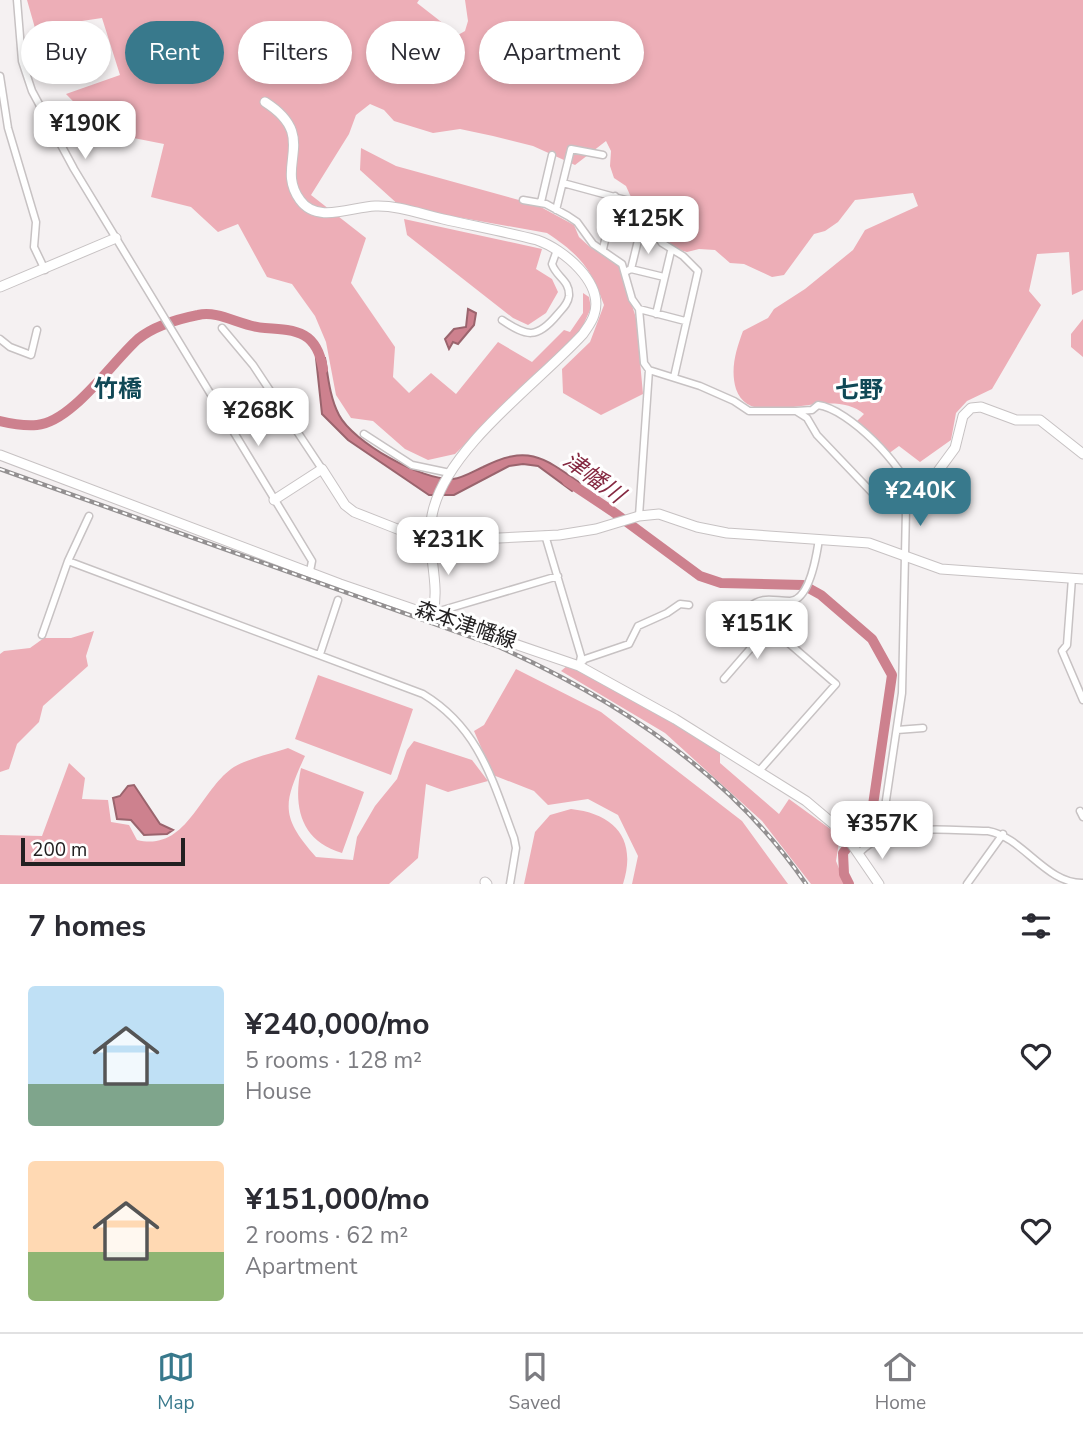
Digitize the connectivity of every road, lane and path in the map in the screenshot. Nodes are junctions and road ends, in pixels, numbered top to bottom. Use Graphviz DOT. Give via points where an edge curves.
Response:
graph roads {
  1 [pos="17,0"];
  2 [pos="0,76"];
  3 [pos="265,102"];
  4 [pos="552,155"];
  5 [pos="603,155"];
  6 [pos="564,183"];
  7 [pos="615,196"];
  8 [pos="523,200"];
  9 [pos="541,202"];
  10 [pos="556,210"];
  11 [pos="643,220"];
  12 [pos="116,238"];
  13 [pos="603,249"];
  14 [pos="557,250"];
  15 [pos="671,251"];
  16 [pos="45,270"];
  17 [pos="629,270"];
  18 [pos="664,277"];
  19 [pos="0,287"];
  20 [pos="639,309"];
  21 [pos="656,314"];
  22 [pos="502,320"];
  23 [pos="685,321"];
  24 [pos="222,328"];
  25 [pos="37,330"];
  26 [pos="0,339"];
  27 [pos="649,370"];
  28 [pos="674,377"];
  29 [pos="796,411"];
  30 [pos="364,434"];
  31 [pos="1083,454"];
  32 [pos="0,455"];
  33 [pos="321,470"];
  34 [pos="450,473"];
  35 [pos="912,495"];
  36 [pos="274,500"];
  37 [pos="906,509"];
  38 [pos="89,516"];
  39 [pos="639,516"];
  40 [pos="545,536"];
  41 [pos="430,537"];
  42 [pos="818,539"];
  43 [pos="906,556"];
  44 [pos="68,561"];
  45 [pos="310,571"];
  46 [pos="558,576"];
  47 [pos="1072,578"];
  48 [pos="1083,579"];
  49 [pos="338,600"];
  50 [pos="689,605"];
  51 [pos="433,613"];
  52 [pos="770,626"];
  53 [pos="42,635"];
  54 [pos="320,654"];
  55 [pos="579,666"];
  56 [pos="724,678"];
  57 [pos="1083,700"];
  58 [pos="923,729"];
  59 [pos="897,730"];
  60 [pos="760,771"];
  61 [pos="1003,834"];
  62 [pos="873,839"];
  63 [pos="860,852"];
  64 [pos="1083,883"];
  65 [pos="510,884"];
  66 [pos="879,884"];
  67 [pos="967,884"];
  1 -- 12 [label="street" via="22,61 32,91"];
  2 -- 16 [label="street" via="8,128 36,222 34,247"];
  3 -- 14 [label="street" via="291,126 295,193 307,208 316,212 396,208 537,240"];
  4 -- 9 [label="street"];
  5 -- 6 [label="street" via="571,149"];
  6 -- 7 [label="street"];
  6 -- 10 [label="street"];
  7 -- 11 [label="street" via="633,202"];
  7 -- 13 [label="street"];
  8 -- 9 [label="street"];
  9 -- 10 [label="street"];
  10 -- 13 [label="street" via="577,222 588,239"];
  11 -- 15 [label="street"];
  11 -- 17 [label="street"];
  12 -- 16 [label="street"];
  12 -- 36 [label="street"];
  13 -- 17 [label="street"];
  14 -- 22 [label="street" via="552,264 565,279 566,304 535,333 520,332"];
  14 -- 34 [label="street" via="587,277 594,315 577,341 460,456"];
  15 -- 18 [label="street"];
  15 -- 23 [label="street" via="698,271"];
  16 -- 19 [label="street"];
  17 -- 18 [label="street"];
  17 -- 20 [label="street" via="632,299"];
  18 -- 21 [label="street"];
  20 -- 21 [label="street"];
  20 -- 27 [label="street" via="644,363"];
  21 -- 23 [label="street"];
  23 -- 28 [label="street"];
  24 -- 33 [label="street" via="253,365"];
  25 -- 26 [label="street" via="31,355"];
  27 -- 28 [label="street"];
  27 -- 39 [label="street"];
  28 -- 29 [label="street" via="749,411"];
  29 -- 35 [label="street" via="818,405 844,413 900,472"];
  29 -- 37 [label="street" via="880,501 889,508"];
  30 -- 34 [label="street" via="412,465"];
  31 -- 35 [label="street" via="1040,420 1016,420 981,407 971,408 963,416 955,449 933,478"];
  32 -- 45 [label="street, 森本津幡線"];
  33 -- 36 [label="street"];
  33 -- 41 [label="street" via="354,512"];
  34 -- 41 [label="street" via="434,507"];
  35 -- 37 [label="street"];
  36 -- 45 [label="street" via="312,561"];
  37 -- 43 [label="street"];
  38 -- 44 [label="street"];
  39 -- 40 [label="street"];
  39 -- 42 [label="street" via="659,513 727,533"];
  40 -- 41 [label="street"];
  40 -- 46 [label="street"];
  41 -- 51 [label="street" via="436,599"];
  42 -- 43 [label="street" via="869,544"];
  42 -- 52 [label="street" via="817,564 798,597 793,601 763,599 748,608"];
  43 -- 47 [label="street" via="960,572"];
  43 -- 59 [label="street"];
  44 -- 53 [label="street"];
  44 -- 54 [label="street"];
  45 -- 51 [label="street, 森本津幡線"];
  46 -- 51 [label="street"];
  46 -- 55 [label="street" via="581,656"];
  47 -- 48 [label="street"];
  47 -- 57 [label="street" via="1067,645 1062,652"];
  49 -- 54 [label="street"];
  50 -- 55 [label="street" via="680,604 638,626 629,644 585,659"];
  51 -- 55 [label="street, 森本津幡線"];
  52 -- 56 [label="street"];
  52 -- 60 [label="street" via="836,684"];
  54 -- 65 [label="street" via="423,694 459,721 483,757 514,838"];
  55 -- 60 [label="street, 森本津幡線"];
  58 -- 59 [label="street"];
  59 -- 62 [label="street" via="885,807"];
  60 -- 63 [label="street, 森本津幡線" via="806,801"];
  61 -- 62 [label="street" via="903,832"];
  61 -- 64 [label="street" via="1052,872 1074,884"];
  61 -- 67 [label="street"];
  62 -- 63 [label="street"];
  63 -- 66 [label="street, 森本津幡線"];
}
